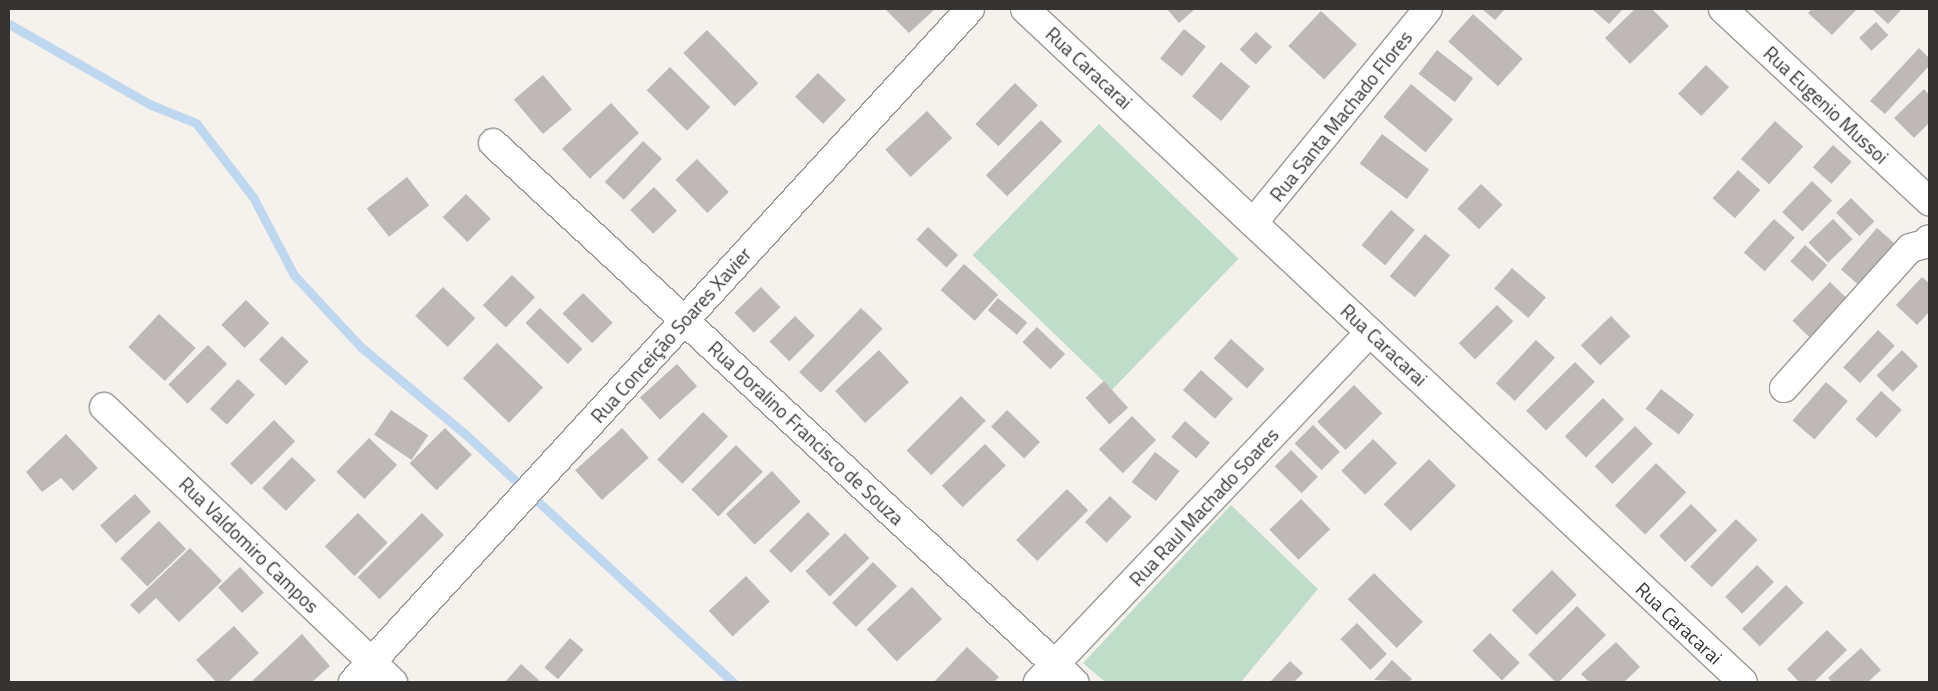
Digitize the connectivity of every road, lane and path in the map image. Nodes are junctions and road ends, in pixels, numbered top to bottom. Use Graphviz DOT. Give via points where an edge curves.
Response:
graph roads {
  1 [pos="970,9"];
  2 [pos="1025,9"];
  3 [pos="1428,9"];
  4 [pos="1723,9"];
  5 [pos="493,143"];
  6 [pos="1929,201"];
  7 [pos="1254,222"];
  8 [pos="1929,239"];
  9 [pos="684,321"];
  10 [pos="1370,332"];
  11 [pos="1784,388"];
  12 [pos="104,407"];
  13 [pos="372,662"];
  14 [pos="1056,676"];
  15 [pos="1729,678"];
  16 [pos="353,682"];
  17 [pos="393,682"];
  1 -- 9 [label="street, Rua Conceição Soares Xavier"];
  2 -- 7 [label="street, Rua Caracarai"];
  3 -- 7 [label="street, Rua Santa Machado Flores"];
  4 -- 6 [label="street, Rua Eugenio Mussoi"];
  5 -- 9 [label="street, Rua Doralino Francisco de Souza"];
  7 -- 10 [label="street, Rua Caracarai"];
  8 -- 11 [label="street" via="1925,244 1910,248"];
  9 -- 13 [label="street, Rua Conceição Soares Xavier"];
  9 -- 14 [label="street, Rua Doralino Francisco de Souza"];
  10 -- 14 [label="street, Rua Raul Machado Soares"];
  10 -- 15 [label="street, Rua Caracarai"];
  12 -- 13 [label="street, Rua Valdomiro Campos"];
  13 -- 16 [label="street, Rua Conceição Soares Xavier"];
  13 -- 17 [label="street, Rua Valdomiro Campos"];
}
